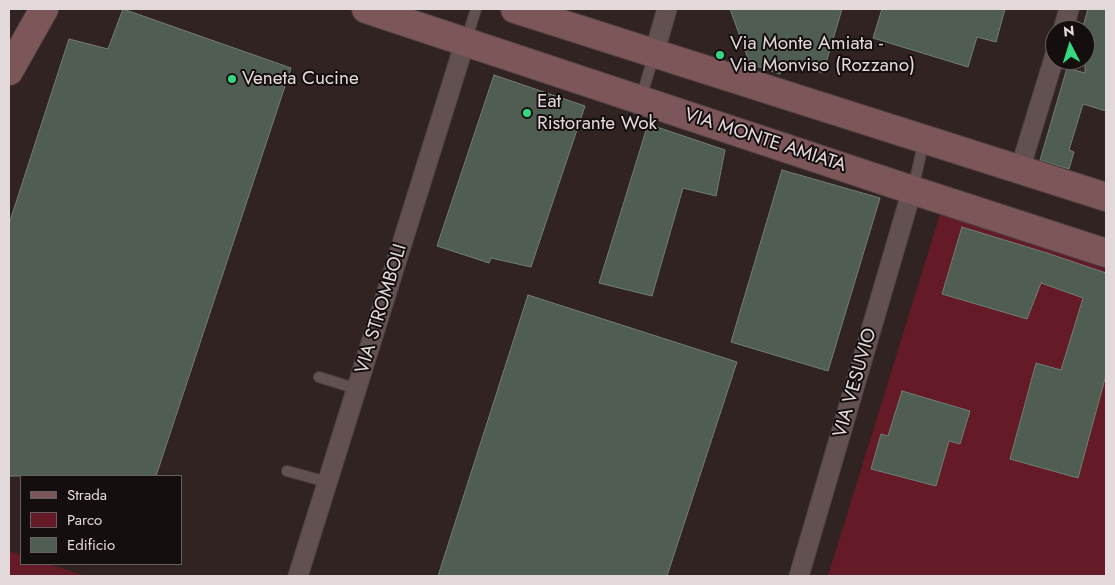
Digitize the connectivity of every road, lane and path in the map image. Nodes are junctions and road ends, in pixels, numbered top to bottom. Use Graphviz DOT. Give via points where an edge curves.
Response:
graph roads {
  1 [pos="44,9"];
  2 [pos="366,9"];
  3 [pos="476,9"];
  4 [pos="515,9"];
  5 [pos="667,9"];
  6 [pos="466,42"];
  7 [pos="654,54"];
  8 [pos="1050,70"];
  9 [pos="9,71"];
  10 [pos="641,99"];
  11 [pos="925,139"];
  12 [pos="1020,169"];
  13 [pos="912,190"];
  14 [pos="1106,197"];
  15 [pos="1106,253"];
  16 [pos="319,378"];
  17 [pos="357,389"];
  18 [pos="287,471"];
  19 [pos="327,482"];
  20 [pos="298,576"];
  21 [pos="799,576"];
  1 -- 9 [label="main road"];
  2 -- 6 [label="main road, VIA MONTE AMIATA"];
  3 -- 6 [label="lane"];
  4 -- 7 [label="main road"];
  5 -- 7 [label="street"];
  6 -- 10 [label="main road, VIA MONTE AMIATA"];
  6 -- 17 [label="street, VIA STROMBOLI"];
  7 -- 10 [label="lane"];
  7 -- 11 [label="main road"];
  8 -- 12 [label="street"];
  10 -- 13 [label="main road, VIA MONTE AMIATA"];
  11 -- 12 [label="main road"];
  11 -- 13 [label="lane"];
  12 -- 14 [label="main road"];
  13 -- 15 [label="main road, VIA MONTE AMIATA"];
  13 -- 21 [label="street, VIA VESUVIO"];
  16 -- 17 [label="lane"];
  17 -- 19 [label="street, VIA STROMBOLI"];
  18 -- 19 [label="lane"];
  19 -- 20 [label="street, VIA STROMBOLI"];
}
